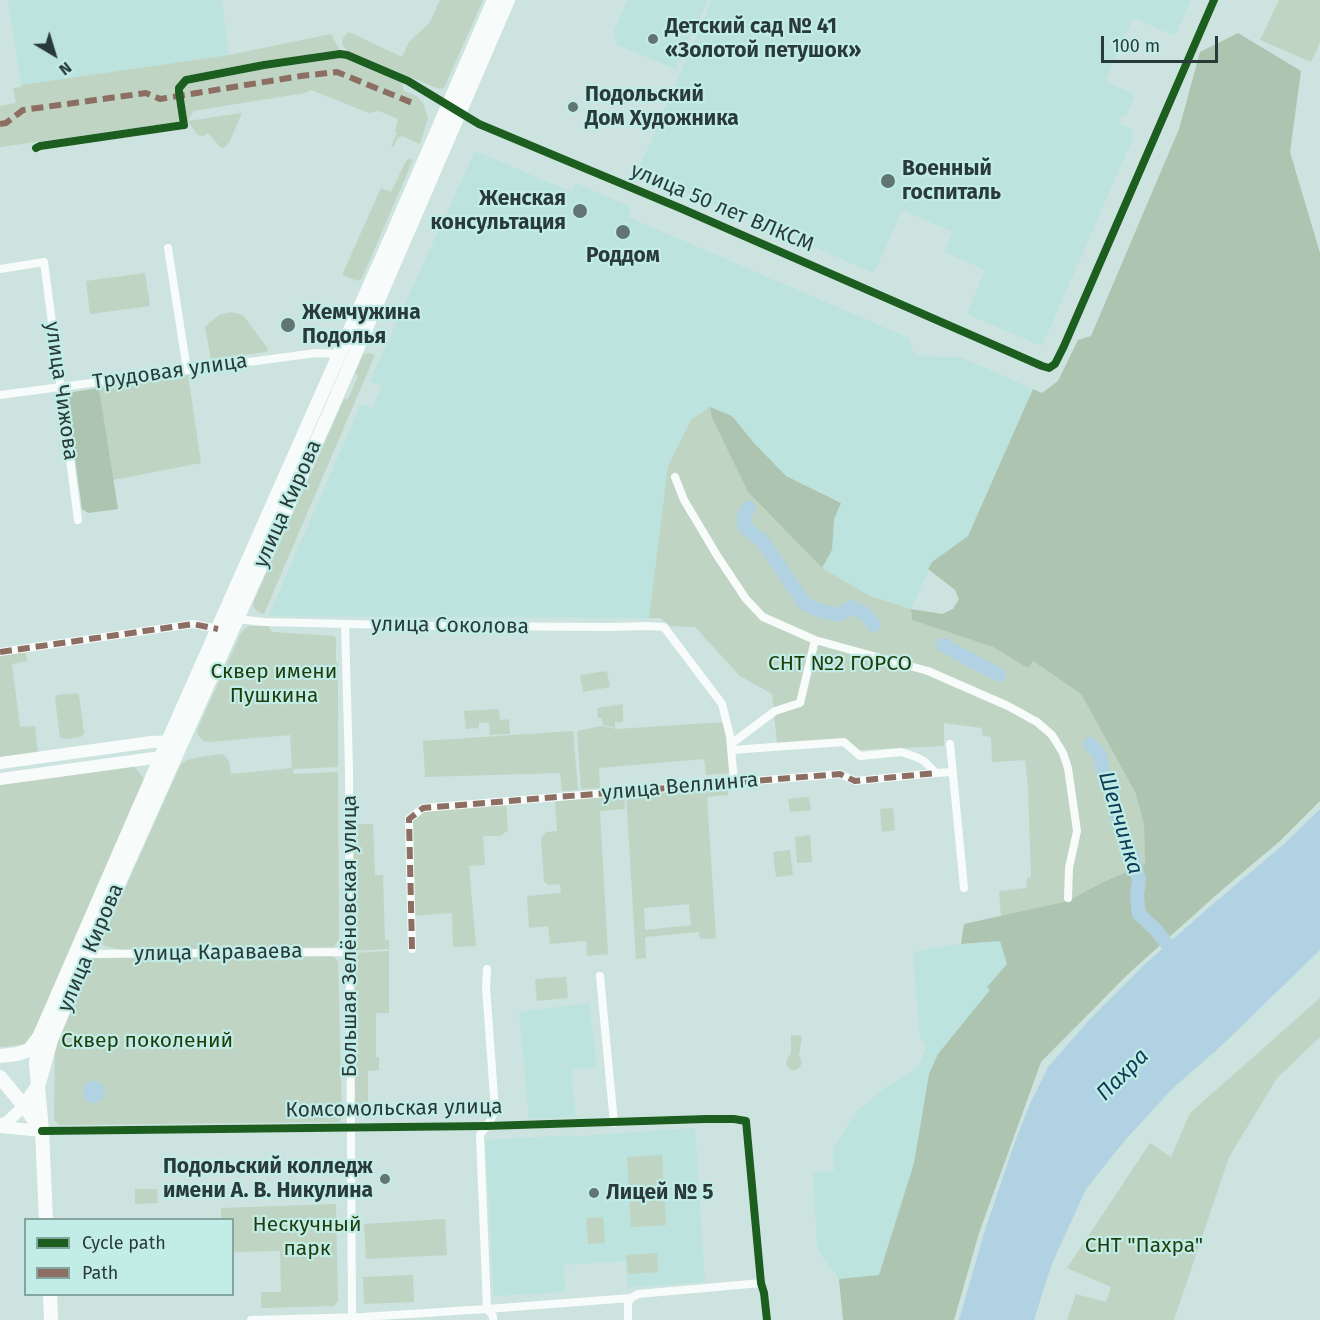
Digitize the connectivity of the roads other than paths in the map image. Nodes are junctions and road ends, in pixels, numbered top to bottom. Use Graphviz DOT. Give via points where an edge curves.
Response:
graph roads {
  1 [pos="494,0"];
  2 [pos="508,0"];
  3 [pos="1214,0"];
  4 [pos="454,109"];
  5 [pos="36,148"];
  6 [pos="168,248"];
  7 [pos="0,269"];
  8 [pos="355,337"];
  9 [pos="340,354"];
  10 [pos="187,370"];
  11 [pos="61,387"];
  12 [pos="0,395"];
  13 [pos="301,458"];
  14 [pos="675,477"];
  15 [pos="78,520"];
  16 [pos="226,622"];
  17 [pos="345,624"];
  18 [pos="815,640"];
  19 [pos="0,652"];
  20 [pos="950,744"];
  21 [pos="175,746"];
  22 [pos="731,747"];
  23 [pos="161,758"];
  24 [pos="0,763"];
  25 [pos="952,772"];
  26 [pos="936,773"];
  27 [pos="0,779"];
  28 [pos="734,783"];
  29 [pos="964,888"];
  30 [pos="1068,898"];
  31 [pos="412,949"];
  32 [pos="350,952"];
  33 [pos="87,954"];
  34 [pos="487,969"];
  35 [pos="600,976"];
  36 [pos="40,1035"];
  37 [pos="0,1056"];
  38 [pos="0,1077"];
  39 [pos="39,1083"];
  40 [pos="24,1106"];
  41 [pos="614,1123"];
  42 [pos="0,1126"];
  43 [pos="487,1126"];
  44 [pos="351,1127"];
  45 [pos="42,1131"];
  46 [pos="46,1218"];
  47 [pos="760,1283"];
  48 [pos="50,1296"];
  49 [pos="631,1298"];
  50 [pos="487,1309"];
  51 [pos="352,1319"];
  52 [pos="51,1320"];
  53 [pos="250,1320"];
  54 [pos="493,1320"];
  55 [pos="628,1320"];
  56 [pos="767,1320"];
  1 -- 4 [label="main road, улица Кирова"];
  2 -- 4 [label="main road, улица Кирова"];
  3 -- 4 [label="street, улица 50 лет ВЛКСМ" via="1064,346 1049,368 507,137"];
  4 -- 5 [label="street, улица 50 лет ВЛКСМ" via="408,81 347,56 328,54 186,80 178,92 184,125"];
  4 -- 8 [label="main road, улица Кирова"];
  6 -- 10 [label="street"];
  7 -- 11 [label="street, улица Чижова" via="44,262"];
  8 -- 9 [label="main road, улица Кирова"];
  8 -- 13 [label="main road, улица Кирова"];
  9 -- 10 [label="street, Трудовая улица" via="316,353"];
  9 -- 13 [label="main road, улица Кирова"];
  10 -- 11 [label="street, Трудовая улица"];
  11 -- 12 [label="street, Трудовая улица"];
  11 -- 15 [label="street, улица Чижова"];
  13 -- 16 [label="main road, улица Кирова"];
  14 -- 18 [label="street" via="684,500 746,599 764,617"];
  16 -- 17 [label="street, улица Соколова"];
  16 -- 19 [label="street, улица Соколова"];
  16 -- 21 [label="main road, улица Кирова"];
  16 -- 21 [label="main road, улица Кирова"];
  17 -- 22 [label="street, улица Соколова" via="664,627 722,704"];
  17 -- 32 [label="street, Большая Зелёновская улица"];
  18 -- 22 [label="street" via="800,703 775,711"];
  18 -- 30 [label="street" via="928,671 1008,706 1052,735 1068,768 1077,831 1069,868"];
  20 -- 25 [label="street"];
  21 -- 23 [label="main road, улица Кирова"];
  21 -- 24 [label="main road" via="139,743"];
  21 -- 33 [label="main road, улица Кирова"];
  22 -- 26 [label="street" via="844,742 860,756 901,752 916,757"];
  22 -- 28 [label="street"];
  23 -- 27 [label="main road"];
  23 -- 36 [label="main road, улица Кирова"];
  25 -- 26 [label="street, улица Веллинга"];
  25 -- 29 [label="street"];
  26 -- 28 [label="street, улица Веллинга" via="855,781 840,774"];
  28 -- 31 [label="street, улица Веллинга" via="423,807 409,819"];
  32 -- 33 [label="street, улица Караваева"];
  32 -- 44 [label="street, Большая Зелёновская улица"];
  33 -- 39 [label="main road, улица Кирова" via="51,1040"];
  34 -- 43 [label="street" via="495,1110"];
  35 -- 41 [label="street"];
  36 -- 37 [label="main road" via="29,1050"];
  36 -- 39 [label="main road, улица Кирова" via="36,1063"];
  38 -- 40 [label="main road"];
  39 -- 40 [label="main road"];
  39 -- 45 [label="main road"];
  40 -- 42 [label="main road"];
  40 -- 45 [label="main road"];
  41 -- 43 [label="street, Комсомольская улица"];
  41 -- 47 [label="street, Комсомольская улица" via="746,1121"];
  42 -- 45 [label="main road"];
  43 -- 44 [label="street, Комсомольская улица"];
  43 -- 50 [label="street" via="480,1135"];
  44 -- 45 [label="street, Комсомольская улица"];
  44 -- 51 [label="street, Большая Зелёновская улица"];
  45 -- 46 [label="main road"];
  47 -- 49 [label="street" via="638,1294"];
  47 -- 56 [label="street"];
  48 -- 52 [label="main road"];
  49 -- 50 [label="street"];
  49 -- 55 [label="street"];
  50 -- 51 [label="street"];
  50 -- 54 [label="street"];
  51 -- 53 [label="street"];
}
